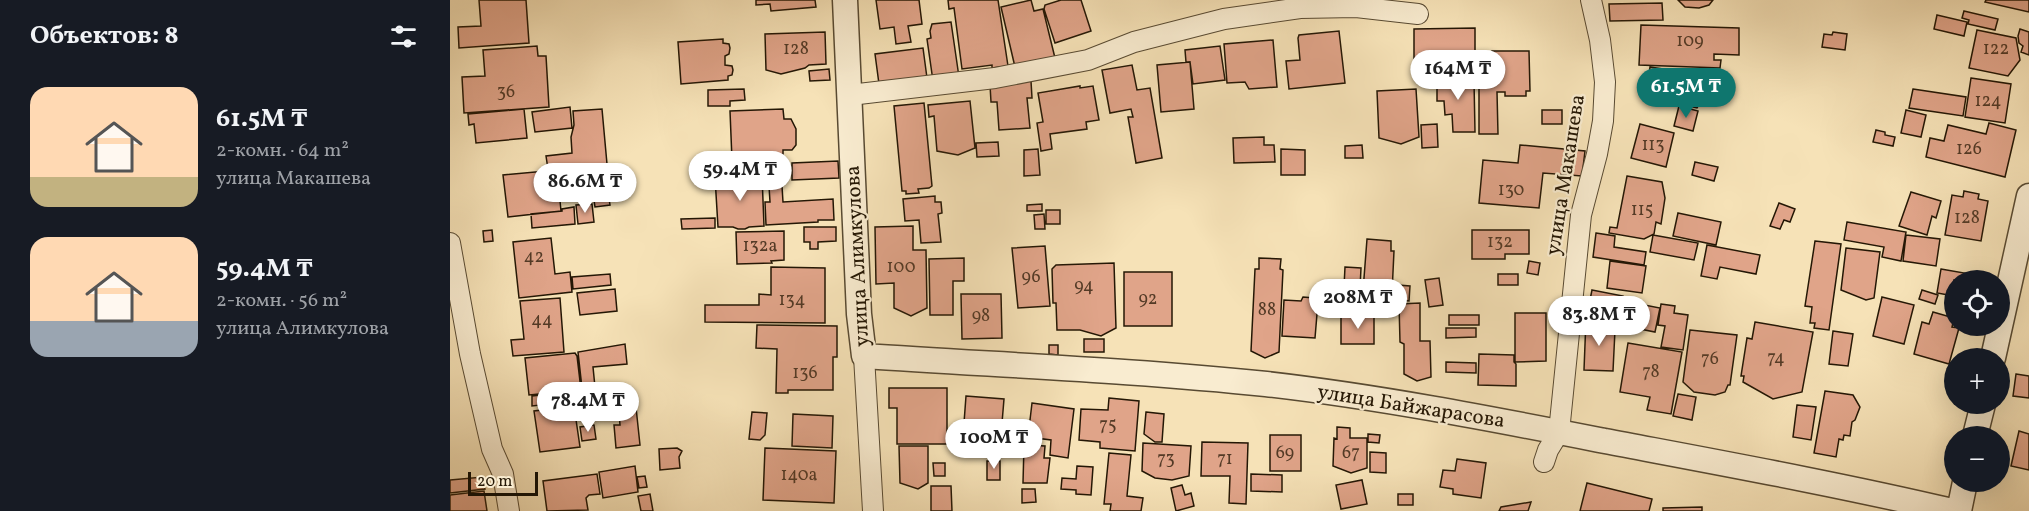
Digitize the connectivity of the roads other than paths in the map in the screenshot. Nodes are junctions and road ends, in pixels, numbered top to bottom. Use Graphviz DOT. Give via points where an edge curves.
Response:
graph roads {
  1 [pos="845,0"];
  2 [pos="1591,0"];
  3 [pos="1418,14"];
  4 [pos="850,95"];
  5 [pos="2029,196"];
  6 [pos="450,243"];
  7 [pos="1995,348"];
  8 [pos="864,356"];
  9 [pos="1559,432"];
  10 [pos="1544,462"];
  11 [pos="1963,492"];
  12 [pos="509,511"];
  13 [pos="873,511"];
  14 [pos="1952,511"];
  15 [pos="1959,511"];
  1 -- 4 [label="street, улица Алимкулова"];
  2 -- 9 [label="street, улица Макашева" via="1605,82 1603,121 1581,215"];
  3 -- 4 [label="street" via="1356,7 1289,10 1213,22 1134,42 1088,60 995,78"];
  4 -- 8 [label="street, улица Алимкулова"];
  5 -- 7 [label="street"];
  6 -- 12 [label="street" via="470,354 492,449 503,474"];
  8 -- 9 [label="street, улица Байжарасова" via="1266,384"];
  8 -- 13 [label="street, улица Алимкулова"];
  9 -- 10 [label="street, улица Макашева"];
  9 -- 14 [label="street, улица Байжарасова"];
  11 -- 15 [label="street"];
}
